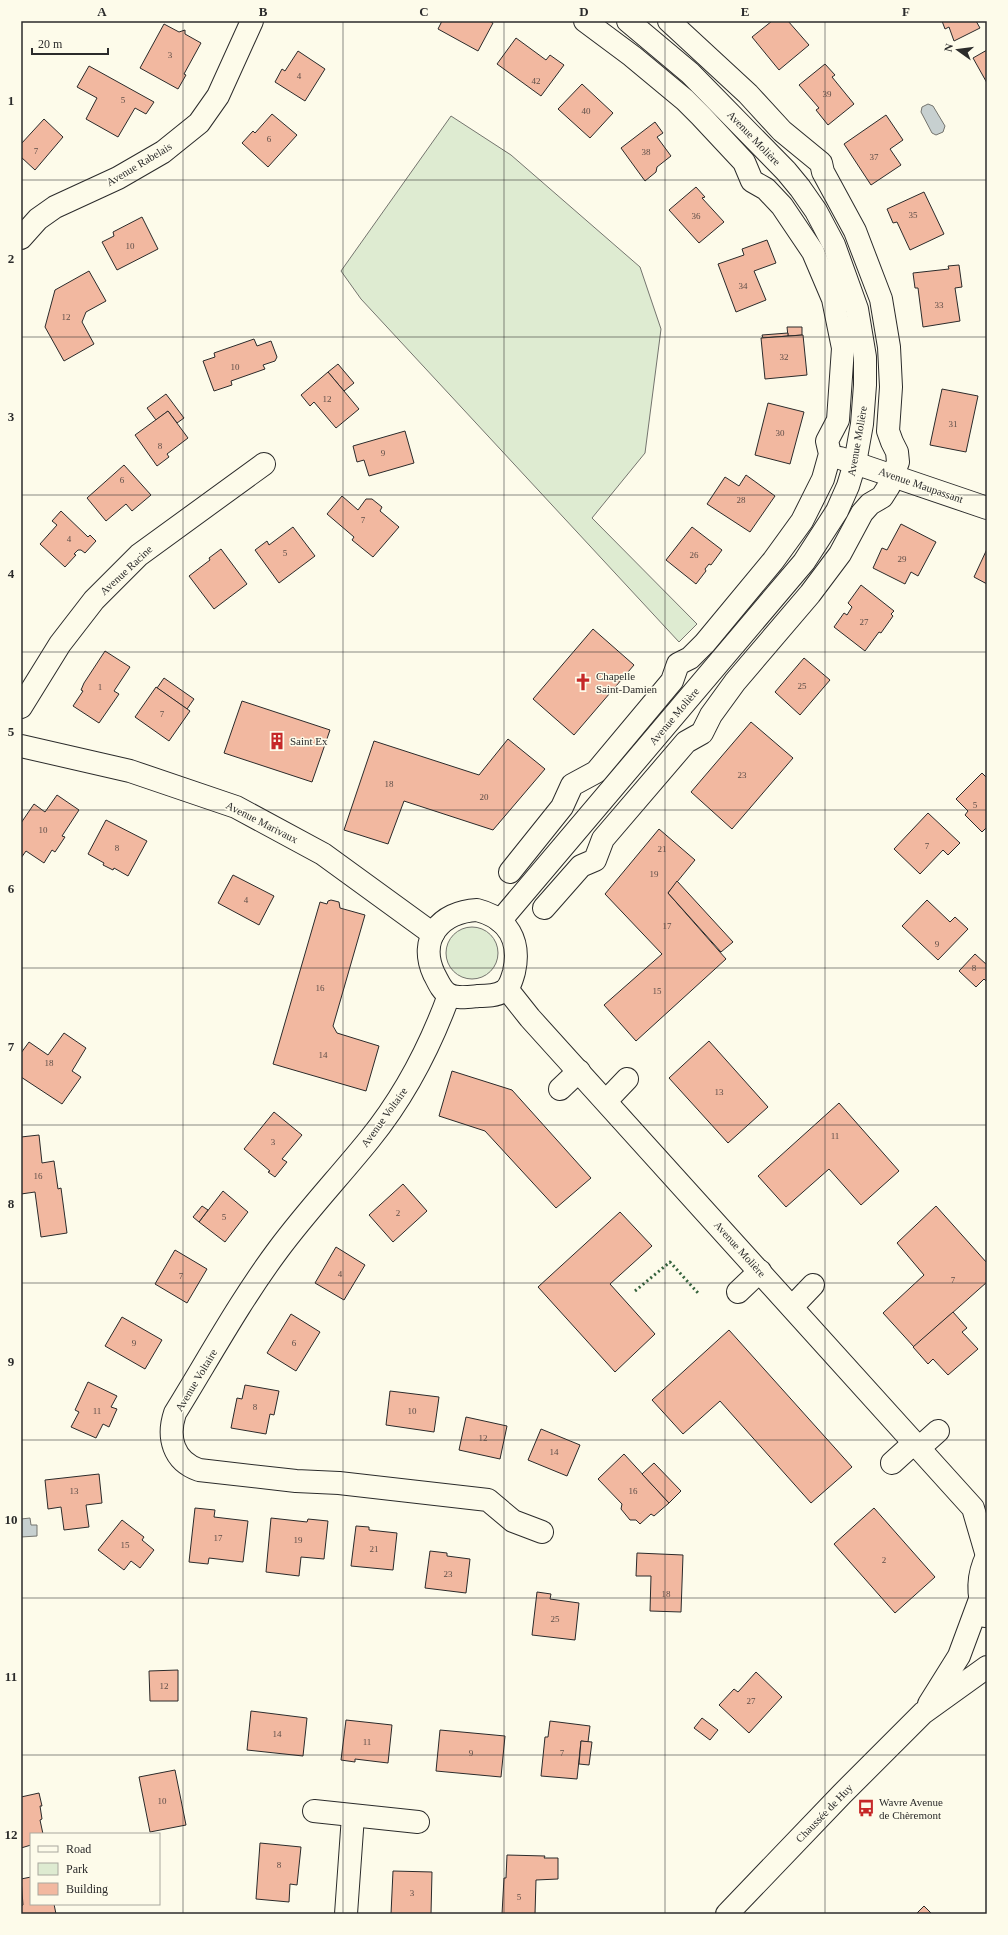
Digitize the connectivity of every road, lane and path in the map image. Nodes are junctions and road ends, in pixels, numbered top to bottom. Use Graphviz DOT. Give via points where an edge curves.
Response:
graph roads {
  1 [pos="252,21"];
  2 [pos="585,21"];
  3 [pos="628,21"];
  4 [pos="669,21"];
  5 [pos="805,151"];
  6 [pos="786,171"];
  7 [pos="766,189"];
  8 [pos="21,238"];
  9 [pos="830,454"];
  10 [pos="855,463"];
  11 [pos="264,464"];
  12 [pos="894,476"];
  13 [pos="987,508"];
  14 [pos="679,646"];
  15 [pos="672,681"];
  16 [pos="691,697"];
  17 [pos="21,707"];
  18 [pos="711,715"];
  19 [pos="21,746"];
  20 [pos="562,807"];
  21 [pos="583,824"];
  22 [pos="603,840"];
  23 [pos="510,872"];
  24 [pos="544,908"];
  25 [pos="500,921"];
  26 [pos="433,934"];
  27 [pos="507,989"];
  28 [pos="449,995"];
  29 [pos="579,1071"];
  30 [pos="627,1079"];
  31 [pos="560,1088"];
  32 [pos="606,1101"];
  33 [pos="760,1271"];
  34 [pos="813,1285"];
  35 [pos="738,1292"];
  36 [pos="792,1307"];
  37 [pos="938,1431"];
  38 [pos="916,1446"];
  39 [pos="892,1463"];
  40 [pos="980,1510"];
  41 [pos="542,1532"];
  42 [pos="987,1556"];
  43 [pos="983,1612"];
  44 [pos="987,1667"];
  45 [pos="923,1713"];
  46 [pos="314,1811"];
  47 [pos="353,1816"];
  48 [pos="418,1822"];
  49 [pos="346,1914"];
  50 [pos="727,1914"];
  1 -- 8 [label="street, Avenue Rabelais" via="218,96 199,123 163,152 118,178 55,207 38,219"];
  2 -- 7 [label="street" via="684,100 744,162 752,181"];
  3 -- 6 [label="street, Avenue Molière" via="690,73"];
  4 -- 5 [label="street" via="719,65 782,131"];
  5 -- 6 [label="street"];
  5 -- 12 [label="street" via="821,163 823,172 855,231 881,299 890,347 892,387 888,431 897,452 898,462"];
  6 -- 7 [label="street"];
  6 -- 10 [label="street, Avenue Molière" via="816,211 834,245 857,309 865,357 865,385"];
  7 -- 9 [label="street" via="782,206 813,252 833,299 842,348 838,420 827,441"];
  9 -- 10 [label="street, Avenue Maupassant"];
  9 -- 15 [label="street" via="810,508 798,527 704,643 690,658 678,664"];
  10 -- 12 [label="street, Avenue Maupassant"];
  10 -- 16 [label="street, Avenue Molière" via="837,510 804,562"];
  11 -- 17 [label="street, Avenue Racine" via="139,555 94,600 60,644"];
  12 -- 13 [label="street, Avenue Maupassant"];
  12 -- 18 [label="street" via="882,497 870,504 862,513 840,554 810,594 735,682"];
  14 -- 15 [label="street" via="663,666"];
  15 -- 16 [label="street"];
  15 -- 20 [label="street" via="596,772 572,785"];
  16 -- 18 [label="street"];
  16 -- 21 [label="street, Avenue Molière"];
  18 -- 22 [label="street" via="702,733 686,742"];
  19 -- 26 [label="street, Avenue Marivaux" via="64,758 130,771 236,807 323,854"];
  20 -- 21 [label="street"];
  20 -- 23 [label="street"];
  21 -- 22 [label="street"];
  21 -- 25 [label="street, Avenue Molière"];
  22 -- 24 [label="street" via="594,860 581,866"];
  25 -- 26 [label="street" via="493,915 477,910 462,912 446,919"];
  25 -- 27 [label="street" via="510,933 516,953 512,979"];
  26 -- 28 [label="street" via="428,944 428,953 442,990"];
  27 -- 28 [label="street" via="492,996 462,998"];
  27 -- 29 [label="street, Avenue Molière"];
  28 -- 41 [label="street, Avenue Voltaire" via="429,1044 406,1087 369,1140 279,1249 254,1285 175,1413 171,1440 182,1458 199,1470 488,1500 513,1521"];
  29 -- 31 [label="street"];
  29 -- 32 [label="street, Avenue Molière"];
  30 -- 32 [label="street"];
  32 -- 33 [label="street, Avenue Molière"];
  33 -- 35 [label="street"];
  33 -- 36 [label="street, Avenue Molière"];
  34 -- 36 [label="street"];
  36 -- 38 [label="street, Avenue Molière"];
  37 -- 38 [label="street"];
  38 -- 39 [label="street"];
  38 -- 40 [label="street, Avenue Molière"];
  40 -- 42 [label="street, Avenue Molière"];
  42 -- 43 [label="street" via="978,1586"];
  43 -- 45 [label="street, Chaussée de Huy"];
  44 -- 45 [label="street, Chaussée de Huy"];
  45 -- 50 [label="street, Chaussée de Huy"];
  46 -- 47 [label="street"];
  47 -- 48 [label="street"];
  47 -- 49 [label="street"];
}
